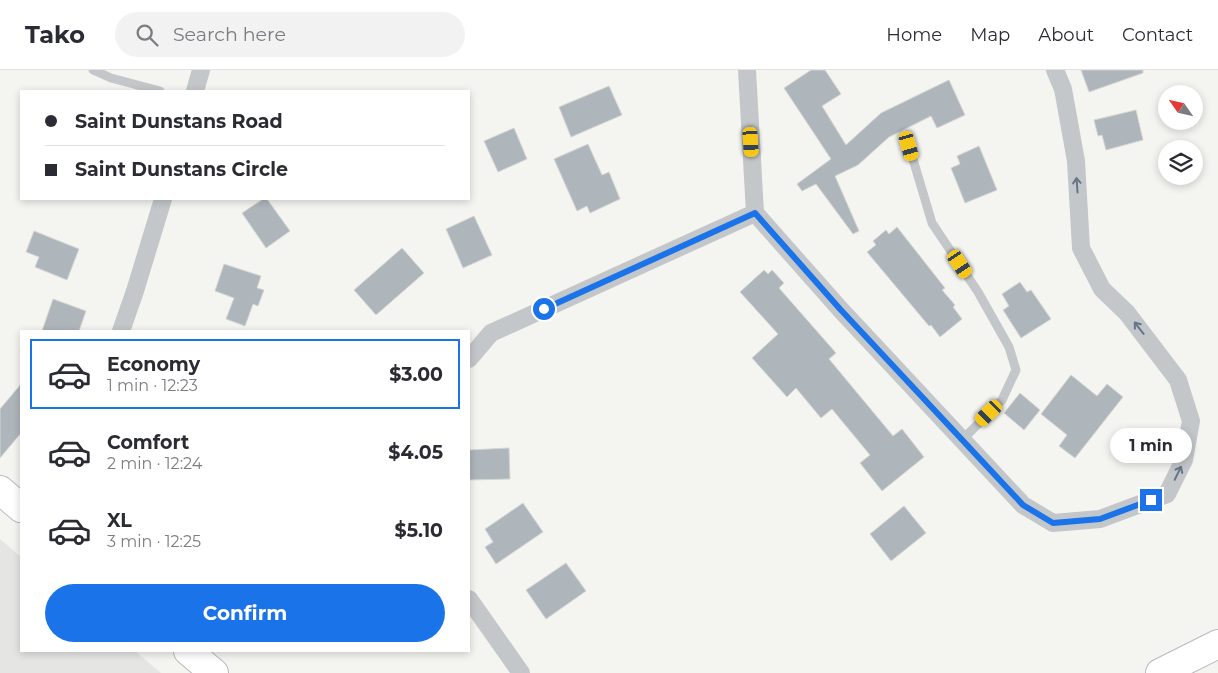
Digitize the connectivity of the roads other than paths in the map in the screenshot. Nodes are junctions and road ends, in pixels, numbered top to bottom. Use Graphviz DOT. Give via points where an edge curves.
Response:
graph roads {
  1 [pos="92,70"];
  2 [pos="201,70"];
  3 [pos="746,70"];
  4 [pos="1055,70"];
  5 [pos="156,90"];
  6 [pos="196,90"];
  7 [pos="909,146"];
  8 [pos="163,200"];
  9 [pos="755,213"];
  10 [pos="121,330"];
  11 [pos="470,358"];
  12 [pos="962,440"];
  13 [pos="0,490"];
  14 [pos="20,507"];
  15 [pos="470,600"];
  16 [pos="1218,644"];
  17 [pos="189,652"];
  18 [pos="214,673"];
  19 [pos="521,673"];
  20 [pos="1160,673"];
  1 -- 5 [label="lane"];
  2 -- 6 [label="street"];
  3 -- 9 [label="street"];
  12 -- 4 [label="street, one-way" via="1023,505 1053,523 1100,519 1167,494 1184,460 1191,420 1178,380 1127,312 1102,289 1081,248 1076,161 1063,89"];
  7 -- 12 [label="lane" via="932,223 1009,346 1016,370 1002,400"];
  8 -- 10 [label="street"];
  9 -- 11 [label="street" via="492,333"];
  9 -- 12 [label="street"];
  13 -- 14 [label="main road"];
  15 -- 19 [label="street"];
  16 -- 20 [label="main road"];
  17 -- 18 [label="main road"];
}
